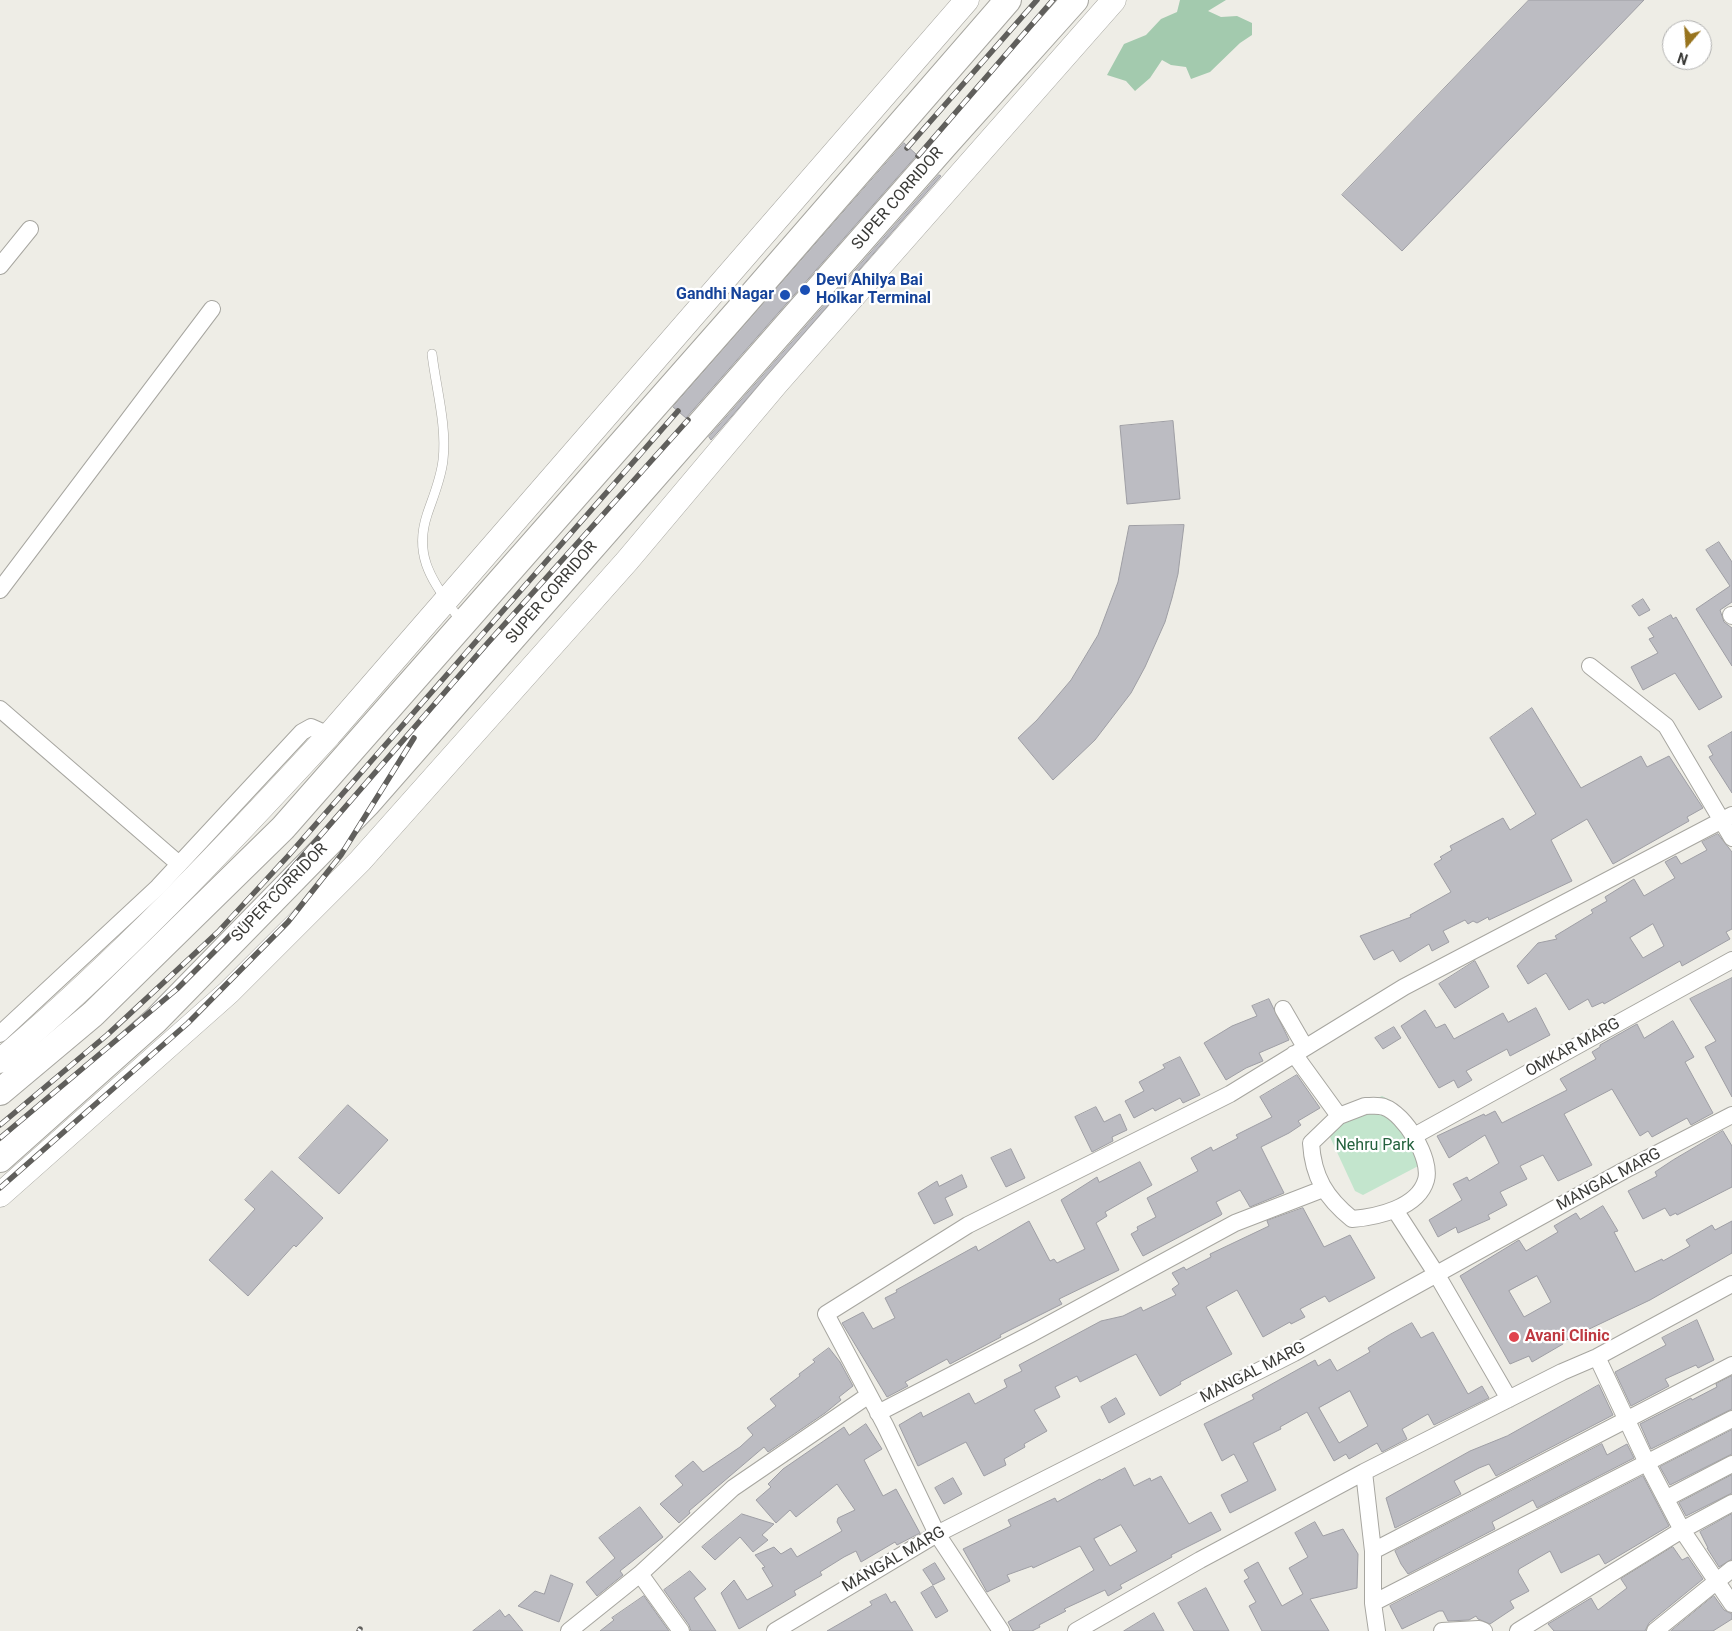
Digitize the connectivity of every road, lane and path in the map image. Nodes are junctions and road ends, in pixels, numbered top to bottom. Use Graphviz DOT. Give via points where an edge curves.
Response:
graph roads {
  1 [pos="967,0"];
  2 [pos="1008,0"];
  3 [pos="1075,0"];
  4 [pos="1114,0"];
  5 [pos="30,229"];
  6 [pos="0,266"];
  7 [pos="212,309"];
  8 [pos="432,354"];
  9 [pos="0,590"];
  10 [pos="446,599"];
  11 [pos="463,624"];
  12 [pos="1590,666"];
  13 [pos="0,709"];
  14 [pos="329,735"];
  15 [pos="1726,818"];
  16 [pos="1732,838"];
  17 [pos="180,864"];
  18 [pos="1732,960"];
  19 [pos="1284,1009"];
  20 [pos="0,1034"];
  21 [pos="1300,1051"];
  22 [pos="0,1062"];
  23 [pos="0,1092"];
  24 [pos="1732,1115"];
  25 [pos="1339,1116"];
  26 [pos="1414,1136"];
  27 [pos="0,1159"];
  28 [pos="1323,1189"];
  29 [pos="0,1195"];
  30 [pos="1395,1210"];
  31 [pos="1437,1274"];
  32 [pos="1732,1284"];
  33 [pos="1597,1357"];
  34 [pos="1732,1365"];
  35 [pos="869,1395"];
  36 [pos="1509,1399"];
  37 [pos="878,1413"];
  38 [pos="1732,1419"];
  39 [pos="1627,1421"];
  40 [pos="1647,1463"];
  41 [pos="1732,1464"];
  42 [pos="1364,1472"];
  43 [pos="1667,1498"];
  44 [pos="1732,1503"];
  45 [pos="1682,1530"];
  46 [pos="937,1534"];
  47 [pos="1373,1551"];
  48 [pos="1732,1569"];
  49 [pos="640,1574"];
  50 [pos="1716,1580"];
  51 [pos="1373,1603"];
  52 [pos="1732,1604"];
  53 [pos="1657,1630"];
  54 [pos="569,1631"];
  55 [pos="681,1631"];
  56 [pos="775,1631"];
  57 [pos="1001,1631"];
  58 [pos="1076,1631"];
  59 [pos="1377,1631"];
  60 [pos="1442,1631"];
  61 [pos="1484,1631"];
  62 [pos="1518,1631"];
  1 -- 10 [label="street"];
  2 -- 11 [label="main road"];
  3 -- 27 [label="main road, SUPER CORRIDOR" via="367,804 156,1020"];
  4 -- 29 [label="street" via="783,376 627,561 360,861 229,992"];
  5 -- 6 [label="street"];
  7 -- 9 [label="street"];
  8 -- 10 [label="lane" via="443,460 421,543 426,569"];
  10 -- 11 [label="lane"];
  10 -- 14 [label="street"];
  11 -- 23 [label="main road" via="283,828 93,1014"];
  12 -- 15 [label="street" via="1666,726"];
  13 -- 17 [label="street"];
  14 -- 17 [label="street" via="311,727 302,732"];
  14 -- 22 [label="street" via="222,851 93,978"];
  15 -- 16 [label="street"];
  15 -- 21 [label="street" via="1404,987"];
  17 -- 20 [label="street"];
  18 -- 26 [label="street, OMKAR MARG"];
  19 -- 21 [label="street"];
  21 -- 25 [label="street"];
  21 -- 35 [label="street" via="1230,1094 968,1225 826,1314"];
  24 -- 31 [label="street, MANGAL MARG"];
  25 -- 26 [label="street" via="1365,1106 1384,1106 1398,1116"];
  25 -- 28 [label="street" via="1311,1144 1312,1164"];
  26 -- 30 [label="street" via="1426,1163 1426,1179 1418,1194"];
  28 -- 30 [label="street" via="1352,1219"];
  28 -- 37 [label="street" via="1235,1223"];
  30 -- 31 [label="street"];
  31 -- 36 [label="street"];
  31 -- 46 [label="street, MANGAL MARG" via="1294,1353"];
  32 -- 33 [label="street"];
  33 -- 36 [label="street"];
  33 -- 39 [label="street"];
  34 -- 39 [label="street"];
  35 -- 37 [label="street"];
  35 -- 49 [label="street" via="733,1488"];
  36 -- 42 [label="street"];
  37 -- 46 [label="street"];
  38 -- 40 [label="street"];
  39 -- 40 [label="street"];
  39 -- 47 [label="street"];
  40 -- 43 [label="street"];
  40 -- 51 [label="street"];
  41 -- 43 [label="street"];
  42 -- 47 [label="street"];
  42 -- 58 [label="street"];
  43 -- 45 [label="street"];
  44 -- 45 [label="street"];
  45 -- 50 [label="street"];
  45 -- 62 [label="street"];
  46 -- 56 [label="street, MANGAL MARG"];
  46 -- 57 [label="street"];
  47 -- 51 [label="street"];
  48 -- 50 [label="street"];
  49 -- 54 [label="street"];
  49 -- 55 [label="street"];
  50 -- 52 [label="street"];
  50 -- 53 [label="street"];
  51 -- 59 [label="street"];
  60 -- 61 [label="street"];
}
